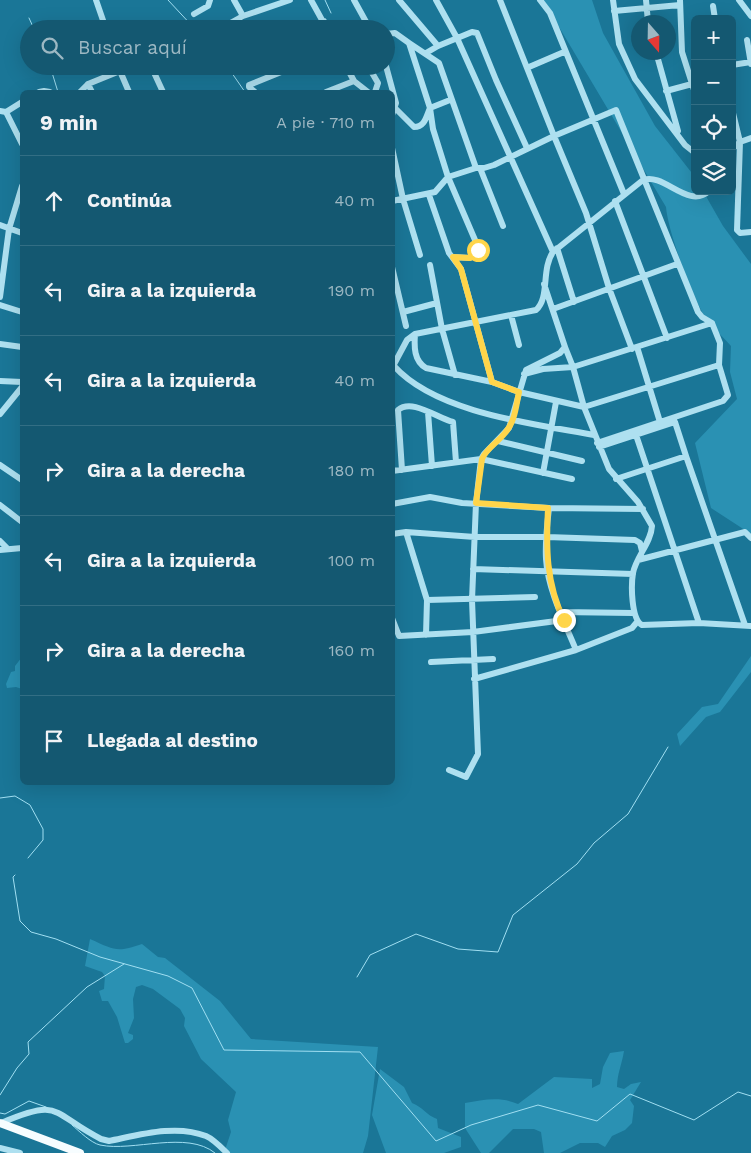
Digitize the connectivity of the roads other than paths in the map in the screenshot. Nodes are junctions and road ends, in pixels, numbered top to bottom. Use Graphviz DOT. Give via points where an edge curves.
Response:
graph roads {
  1 [pos="96,0"];
  2 [pos="210,0"];
  3 [pos="234,0"];
  4 [pos="290,0"];
  5 [pos="311,0"];
  6 [pos="354,0"];
  7 [pos="399,0"];
  8 [pos="436,0"];
  9 [pos="500,0"];
  10 [pos="540,0"];
  11 [pos="613,0"];
  12 [pos="646,0"];
  13 [pos="739,0"];
  14 [pos="680,2"];
  15 [pos="713,6"];
  16 [pos="647,8"];
  17 [pos="614,10"];
  18 [pos="194,14"];
  19 [pos="648,15"];
  20 [pos="714,15"];
  21 [pos="243,16"];
  22 [pos="751,16"];
  23 [pos="103,20"];
  24 [pos="236,20"];
  25 [pos="323,20"];
  26 [pos="365,20"];
  27 [pos="395,33"];
  28 [pos="457,38"];
  29 [pos="747,40"];
  30 [pos="409,43"];
  31 [pos="438,46"];
  32 [pos="564,52"];
  33 [pos="426,53"];
  34 [pos="658,60"];
  35 [pos="751,63"];
  36 [pos="736,65"];
  37 [pos="529,67"];
  38 [pos="107,75"];
  39 [pos="123,75"];
  40 [pos="156,75"];
  41 [pos="274,75"];
  42 [pos="351,75"];
  43 [pos="373,75"];
  44 [pos="388,75"];
  45 [pos="354,81"];
  46 [pos="691,81"];
  47 [pos="88,84"];
  48 [pos="691,84"];
  49 [pos="82,90"];
  50 [pos="91,90"];
  51 [pos="129,90"];
  52 [pos="162,90"];
  53 [pos="253,90"];
  54 [pos="331,90"];
  55 [pos="365,90"];
  56 [pos="376,90"];
  57 [pos="392,90"];
  58 [pos="666,91"];
  59 [pos="450,100"];
  60 [pos="20,103"];
  61 [pos="430,108"];
  62 [pos="3,111"];
  63 [pos="395,113"];
  64 [pos="592,118"];
  65 [pos="736,126"];
  66 [pos="20,132"];
  67 [pos="554,136"];
  68 [pos="680,137"];
  69 [pos="751,138"];
  70 [pos="740,142"];
  71 [pos="736,145"];
  72 [pos="527,148"];
  73 [pos="692,150"];
  74 [pos="510,155"];
  75 [pos="395,160"];
  76 [pos="478,168"];
  77 [pos="448,177"];
  78 [pos="643,180"];
  79 [pos="20,193"];
  80 [pos="429,194"];
  81 [pos="624,194"];
  82 [pos="691,195"];
  83 [pos="403,199"];
  84 [pos="395,200"];
  85 [pos="615,201"];
  86 [pos="588,224"];
  87 [pos="0,225"];
  88 [pos="504,226"];
  89 [pos="9,229"];
  90 [pos="20,232"];
  91 [pos="751,232"];
  92 [pos="555,250"];
  93 [pos="420,255"];
  94 [pos="453,257"];
  95 [pos="2,260"];
  96 [pos="677,264"];
  97 [pos="430,265"];
  98 [pos="2,270"];
  99 [pos="643,276"];
  100 [pos="395,279"];
  101 [pos="544,284"];
  102 [pos="609,288"];
  103 [pos="0,297"];
  104 [pos="574,302"];
  105 [pos="437,303"];
  106 [pos="0,305"];
  107 [pos="553,309"];
  108 [pos="20,311"];
  109 [pos="403,312"];
  110 [pos="511,315"];
  111 [pos="476,321"];
  112 [pos="712,323"];
  113 [pos="406,326"];
  114 [pos="442,329"];
  115 [pos="415,334"];
  116 [pos="666,338"];
  117 [pos="0,344"];
  118 [pos="519,345"];
  119 [pos="20,347"];
  120 [pos="565,347"];
  121 [pos="635,348"];
  122 [pos="395,363"];
  123 [pos="719,365"];
  124 [pos="573,367"];
  125 [pos="395,369"];
  126 [pos="524,374"];
  127 [pos="455,375"];
  128 [pos="0,382"];
  129 [pos="20,382"];
  130 [pos="492,382"];
  131 [pos="648,386"];
  132 [pos="20,389"];
  133 [pos="519,392"];
  134 [pos="556,402"];
  135 [pos="584,408"];
  136 [pos="428,412"];
  137 [pos="0,414"];
  138 [pos="514,419"];
  139 [pos="660,422"];
  140 [pos="552,428"];
  141 [pos="594,435"];
  142 [pos="636,435"];
  143 [pos="498,441"];
  144 [pos="598,445"];
  145 [pos="546,452"];
  146 [pos="686,456"];
  147 [pos="482,459"];
  148 [pos="582,461"];
  149 [pos="456,462"];
  150 [pos="0,465"];
  151 [pos="432,466"];
  152 [pos="648,467"];
  153 [pos="402,470"];
  154 [pos="395,471"];
  155 [pos="543,473"];
  156 [pos="20,479"];
  157 [pos="572,479"];
  158 [pos="616,479"];
  159 [pos="395,503"];
  160 [pos="476,503"];
  161 [pos="0,505"];
  162 [pos="548,508"];
  163 [pos="643,509"];
  164 [pos="20,520"];
  165 [pos="406,532"];
  166 [pos="395,534"];
  167 [pos="547,536"];
  168 [pos="474,537"];
  169 [pos="751,538"];
  170 [pos="716,540"];
  171 [pos="0,541"];
  172 [pos="20,548"];
  173 [pos="4,549"];
  174 [pos="642,552"];
  175 [pos="676,552"];
  176 [pos="638,560"];
  177 [pos="473,569"];
  178 [pos="548,570"];
  179 [pos="633,574"];
  180 [pos="534,597"];
  181 [pos="427,600"];
  182 [pos="472,600"];
  183 [pos="560,612"];
  184 [pos="633,613"];
  185 [pos="564,620"];
  186 [pos="637,622"];
  187 [pos="699,623"];
  188 [pos="395,626"];
  189 [pos="748,626"];
  190 [pos="473,632"];
  191 [pos="426,635"];
  192 [pos="576,650"];
  193 [pos="493,659"];
  194 [pos="473,660"];
  195 [pos="431,662"];
  196 [pos="474,679"];
  197 [pos="449,770"];
  198 [pos="0,1123"];
  199 [pos="0,1148"];
  200 [pos="20,1153"];
  201 [pos="80,1153"];
  202 [pos="227,1153"];
  1 -- 23 [label="street"];
  2 -- 18 [label="street" via="208,6"];
  3 -- 21 [label="street"];
  4 -- 21 [label="street"];
  5 -- 25 [label="street"];
  6 -- 26 [label="street"];
  7 -- 31 [label="street"];
  8 -- 28 [label="street"];
  9 -- 37 [label="street"];
  10 -- 32 [label="street" via="550,13"];
  11 -- 17 [label="street"];
  12 -- 16 [label="street"];
  13 -- 22 [label="street"];
  14 -- 16 [label="street"];
  14 -- 46 [label="street" via="682,52"];
  15 -- 20 [label="street"];
  16 -- 17 [label="street"];
  16 -- 19 [label="street"];
  17 -- 68 [label="street" via="619,44 635,80"];
  21 -- 24 [label="street"];
  27 -- 30 [label="street"];
  28 -- 31 [label="street"];
  28 -- 72 [label="street" via="477,33"];
  28 -- 74 [label="street"];
  29 -- 35 [label="street"];
  30 -- 33 [label="street"];
  30 -- 61 [label="street"];
  31 -- 33 [label="street"];
  32 -- 37 [label="street"];
  32 -- 64 [label="street"];
  33 -- 59 [label="street" via="439,63"];
  34 -- 58 [label="street"];
  35 -- 36 [label="street"];
  37 -- 67 [label="street"];
  38 -- 47 [label="street"];
  39 -- 51 [label="street"];
  40 -- 52 [label="street"];
  41 -- 53 [label="street" via="249,85"];
  42 -- 45 [label="street"];
  43 -- 56 [label="street" via="378,83"];
  44 -- 57 [label="street"];
  45 -- 54 [label="street"];
  45 -- 55 [label="street"];
  47 -- 49 [label="street"];
  47 -- 50 [label="street"];
  48 -- 58 [label="street"];
  58 -- 68 [label="street"];
  59 -- 61 [label="street"];
  59 -- 76 [label="street"];
  60 -- 62 [label="street"];
  61 -- 63 [label="street" via="424,123 414,127"];
  61 -- 77 [label="street"];
  62 -- 66 [label="street"];
  64 -- 67 [label="street"];
  64 -- 78 [label="street" via="616,110"];
  64 -- 81 [label="street"];
  65 -- 70 [label="street"];
  67 -- 72 [label="street"];
  67 -- 86 [label="street"];
  68 -- 73 [label="street"];
  69 -- 70 [label="street"];
  70 -- 71 [label="street"];
  70 -- 91 [label="street" via="737,230 740,233"];
  72 -- 74 [label="street"];
  74 -- 76 [label="street" via="494,165"];
  74 -- 92 [label="street"];
  75 -- 83 [label="street"];
  76 -- 77 [label="street"];
  76 -- 88 [label="street"];
  77 -- 80 [label="street" via="435,192"];
  77 -- 94 [label="street" via="478,247 470,258"];
  78 -- 81 [label="street"];
  78 -- 82 [label="street" via="656,179 670,189"];
  78 -- 96 [label="street"];
  79 -- 89 [label="street"];
  80 -- 83 [label="street"];
  80 -- 94 [label="street"];
  81 -- 85 [label="street"];
  83 -- 84 [label="street"];
  83 -- 93 [label="street"];
  85 -- 86 [label="street"];
  85 -- 99 [label="street"];
  86 -- 92 [label="street"];
  86 -- 102 [label="street"];
  87 -- 89 [label="street"];
  89 -- 90 [label="street"];
  89 -- 95 [label="street"];
  92 -- 101 [label="street" via="545,269"];
  92 -- 104 [label="street"];
  94 -- 111 [label="street" via="461,269"];
  95 -- 98 [label="street"];
  96 -- 99 [label="street"];
  96 -- 112 [label="street" via="698,312"];
  97 -- 105 [label="street"];
  98 -- 103 [label="street"];
  99 -- 102 [label="street"];
  99 -- 116 [label="street"];
  100 -- 109 [label="street"];
  101 -- 107 [label="street"];
  101 -- 110 [label="street" via="540,307"];
  102 -- 104 [label="street"];
  102 -- 121 [label="street"];
  104 -- 107 [label="street"];
  105 -- 109 [label="street"];
  105 -- 114 [label="street"];
  106 -- 108 [label="street"];
  107 -- 120 [label="street"];
  109 -- 113 [label="street"];
  110 -- 111 [label="street"];
  110 -- 118 [label="street"];
  111 -- 114 [label="street"];
  111 -- 130 [label="street"];
  112 -- 116 [label="street"];
  112 -- 123 [label="street" via="720,343"];
  114 -- 115 [label="street"];
  114 -- 127 [label="street"];
  115 -- 122 [label="street" via="407,340"];
  115 -- 127 [label="street" via="415,352 422,366"];
  116 -- 121 [label="street"];
  117 -- 119 [label="street"];
  120 -- 124 [label="street"];
  120 -- 126 [label="street"];
  121 -- 124 [label="street"];
  121 -- 131 [label="street"];
  123 -- 131 [label="street"];
  123 -- 139 [label="street" via="728,395 723,401"];
  124 -- 126 [label="street"];
  124 -- 135 [label="street"];
  125 -- 138 [label="street" via="406,379 442,399"];
  126 -- 133 [label="street"];
  127 -- 130 [label="street"];
  128 -- 129 [label="street"];
  130 -- 133 [label="street"];
  131 -- 135 [label="street"];
  131 -- 139 [label="street"];
  132 -- 137 [label="street"];
  133 -- 134 [label="street"];
  133 -- 138 [label="street"];
  134 -- 135 [label="street"];
  134 -- 140 [label="street"];
  135 -- 141 [label="street"];
  136 -- 149 [label="street" via="453,422"];
  136 -- 151 [label="street"];
  136 -- 153 [label="street" via="413,405 398,410"];
  138 -- 140 [label="street"];
  138 -- 143 [label="street"];
  139 -- 144 [label="street"];
  140 -- 141 [label="street"];
  140 -- 145 [label="street"];
  141 -- 144 [label="street"];
  142 -- 144 [label="street"];
  142 -- 146 [label="street" via="675,422"];
  142 -- 152 [label="street"];
  143 -- 145 [label="street"];
  143 -- 147 [label="street"];
  144 -- 158 [label="street"];
  145 -- 148 [label="street"];
  145 -- 155 [label="street"];
  146 -- 152 [label="street"];
  146 -- 170 [label="street"];
  147 -- 149 [label="street"];
  147 -- 155 [label="street"];
  147 -- 160 [label="street"];
  149 -- 151 [label="street"];
  150 -- 156 [label="street"];
  151 -- 153 [label="street"];
  152 -- 158 [label="street"];
  152 -- 175 [label="street"];
  153 -- 154 [label="street"];
  155 -- 157 [label="street"];
  158 -- 163 [label="street"];
  159 -- 160 [label="street" via="430,497"];
  160 -- 162 [label="street"];
  160 -- 168 [label="street"];
  161 -- 164 [label="street"];
  162 -- 163 [label="street"];
  162 -- 167 [label="street"];
  163 -- 174 [label="street" via="652,526"];
  165 -- 166 [label="street"];
  165 -- 168 [label="street"];
  165 -- 181 [label="street"];
  167 -- 168 [label="street"];
  167 -- 174 [label="street" via="635,540 640,543"];
  167 -- 178 [label="street"];
  168 -- 177 [label="street"];
  169 -- 170 [label="street" via="744,532"];
  170 -- 175 [label="street"];
  170 -- 189 [label="street"];
  171 -- 173 [label="street"];
  172 -- 173 [label="street"];
  174 -- 176 [label="street"];
  175 -- 176 [label="street"];
  175 -- 187 [label="street"];
  176 -- 179 [label="street"];
  177 -- 178 [label="street"];
  177 -- 182 [label="street"];
  178 -- 179 [label="street"];
  178 -- 183 [label="street"];
  179 -- 184 [label="street"];
  180 -- 182 [label="street"];
  181 -- 182 [label="street"];
  181 -- 191 [label="street"];
  182 -- 190 [label="street"];
  183 -- 184 [label="street"];
  183 -- 185 [label="street"];
  184 -- 186 [label="street"];
  185 -- 190 [label="street"];
  185 -- 192 [label="street"];
  186 -- 187 [label="street" via="642,625"];
  186 -- 192 [label="street" via="632,628"];
  187 -- 189 [label="street"];
  188 -- 191 [label="street" via="399,636"];
  190 -- 191 [label="street"];
  190 -- 194 [label="street"];
  192 -- 196 [label="street"];
  193 -- 194 [label="street"];
  194 -- 195 [label="street"];
  194 -- 196 [label="street"];
  196 -- 197 [label="street" via="478,754 466,777"];
  198 -- 201 [label="main road"];
  198 -- 202 [label="street" via="30,1111 48,1108 109,1141 175,1131 207,1136"];
  199 -- 200 [label="street"];
}
